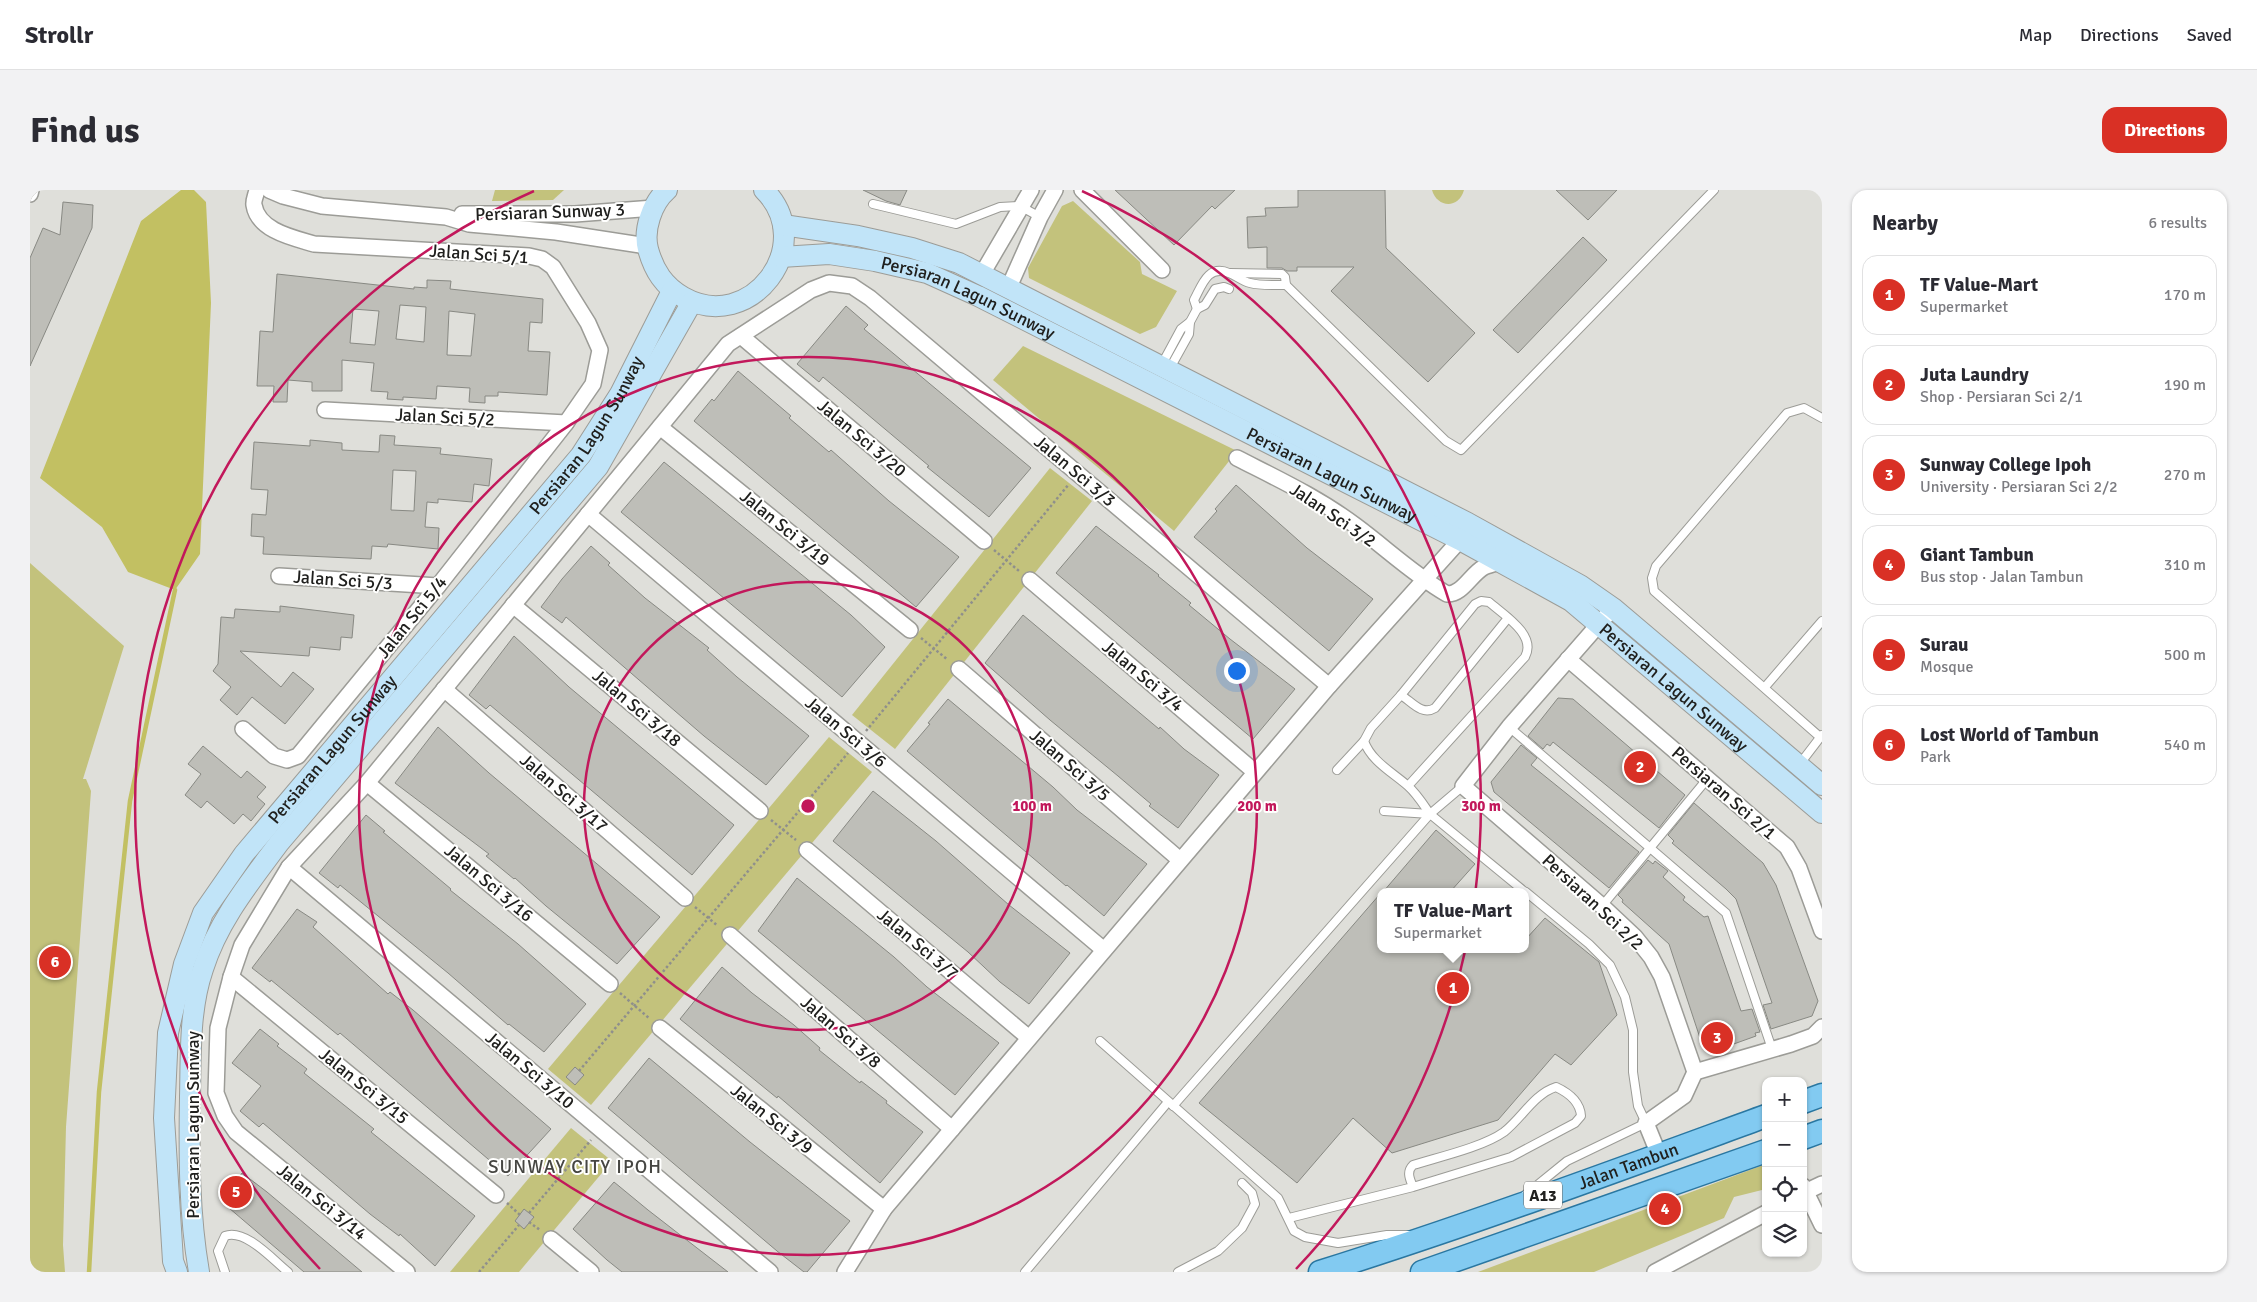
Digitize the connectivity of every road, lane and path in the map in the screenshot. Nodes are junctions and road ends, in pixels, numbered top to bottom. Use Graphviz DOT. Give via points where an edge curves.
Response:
graph roads {
  1 [pos="32,190"];
  2 [pos="257,190"];
  3 [pos="269,190"];
  4 [pos="667,190"];
  5 [pos="764,190"];
  6 [pos="1031,190"];
  7 [pos="1055,190"];
  8 [pos="1082,190"];
  9 [pos="1714,190"];
  10 [pos="30,194"];
  11 [pos="873,204"];
  12 [pos="1020,206"];
  13 [pos="654,208"];
  14 [pos="575,214"];
  15 [pos="1040,217"];
  16 [pos="446,218"];
  17 [pos="783,225"];
  18 [pos="575,235"];
  19 [pos="647,246"];
  20 [pos="781,256"];
  21 [pos="1162,270"];
  22 [pos="1230,273"];
  23 [pos="982,274"];
  24 [pos="1286,285"];
  25 [pos="1009,287"];
  26 [pos="1229,289"];
  27 [pos="672,291"];
  28 [pos="692,302"];
  29 [pos="1197,309"];
  30 [pos="741,336"];
  31 [pos="1165,368"];
  32 [pos="325,410"];
  33 [pos="1822,418"];
  34 [pos="566,424"];
  35 [pos="660,427"];
  36 [pos="1237,458"];
  37 [pos="1078,473"];
  38 [pos="588,514"];
  39 [pos="1464,532"];
  40 [pos="984,541"];
  41 [pos="499,552"];
  42 [pos="1006,561"];
  43 [pos="1500,562"];
  44 [pos="516,565"];
  45 [pos="279,576"];
  46 [pos="1030,580"];
  47 [pos="1424,581"];
  48 [pos="438,586"];
  49 [pos="513,605"];
  50 [pos="1613,608"];
  51 [pos="1508,618"];
  52 [pos="1822,621"];
  53 [pos="1599,624"];
  54 [pos="910,630"];
  55 [pos="934,648"];
  56 [pos="1568,659"];
  57 [pos="959,669"];
  58 [pos="1329,686"];
  59 [pos="1765,687"];
  60 [pos="444,689"];
  61 [pos="1401,694"];
  62 [pos="1509,727"];
  63 [pos="243,729"];
  64 [pos="1821,736"];
  65 [pos="858,741"];
  66 [pos="1364,741"];
  67 [pos="1337,770"];
  68 [pos="1255,772"];
  69 [pos="1792,773"];
  70 [pos="1708,778"];
  71 [pos="367,783"];
  72 [pos="1822,785"];
  73 [pos="1408,786"];
  74 [pos="1464,786"];
  75 [pos="1821,810"];
  76 [pos="760,811"];
  77 [pos="1384,811"];
  78 [pos="1430,814"];
  79 [pos="783,829"];
  80 [pos="1652,847"];
  81 [pos="806,850"];
  82 [pos="1180,860"];
  83 [pos="289,867"];
  84 [pos="1520,888"];
  85 [pos="1529,895"];
  86 [pos="685,898"];
  87 [pos="1602,906"];
  88 [pos="708,918"];
  89 [pos="1822,931"];
  90 [pos="730,935"];
  91 [pos="1104,950"];
  92 [pos="231,977"];
  93 [pos="610,984"];
  94 [pos="634,1006"];
  95 [pos="1822,1027"];
  96 [pos="660,1028"];
  97 [pos="1029,1038"];
  98 [pos="1100,1041"];
  99 [pos="1772,1049"];
  100 [pos="579,1070"];
  101 [pos="1695,1072"];
  102 [pos="1822,1095"];
  103 [pos="1807,1101"];
  104 [pos="1171,1104"];
  105 [pos="1762,1117"];
  106 [pos="1646,1123"];
  107 [pos="952,1128"];
  108 [pos="600,1129"];
  109 [pos="1822,1131"];
  110 [pos="1807,1137"];
  111 [pos="1762,1152"];
  112 [pos="1659,1155"];
  113 [pos="1242,1183"];
  114 [pos="1822,1184"];
  115 [pos="1413,1188"];
  116 [pos="1807,1189"];
  117 [pos="496,1194"];
  118 [pos="1807,1196"];
  119 [pos="1512,1206"];
  120 [pos="884,1209"];
  121 [pos="529,1213"];
  122 [pos="1762,1215"];
  123 [pos="1289,1218"];
  124 [pos="519,1225"];
  125 [pos="1822,1225"];
  126 [pos="1438,1235"];
  127 [pos="551,1239"];
  128 [pos="177,1272"];
  129 [pos="199,1272"];
  130 [pos="225,1272"];
  131 [pos="288,1272"];
  132 [pos="407,1272"];
  133 [pos="479,1272"];
  134 [pos="591,1272"];
  135 [pos="770,1272"];
  136 [pos="845,1272"];
  137 [pos="1025,1272"];
  138 [pos="1178,1272"];
  139 [pos="1320,1272"];
  140 [pos="1422,1272"];
  141 [pos="1655,1272"];
  1 -- 10 [label="street"];
  2 -- 34 [label="street, Jalan Sci 5/1" via="254,204 258,215 270,227 314,244 529,256 542,259 553,267 588,323 600,350 593,384"];
  3 -- 16 [label="street, Persiaran Sunway 3" via="322,206"];
  4 -- 13 [label="main road"];
  5 -- 17 [label="main road"];
  6 -- 12 [label="street"];
  7 -- 15 [label="street"];
  8 -- 21 [label="street"];
  9 -- 24 [label="lane" via="1461,450 1446,441"];
  11 -- 12 [label="lane" via="956,224 1000,207"];
  12 -- 15 [label="lane"];
  12 -- 23 [label="street"];
  13 -- 14 [label="street, Persiaran Sunway 3"];
  13 -- 19 [label="main road" via="648,226"];
  14 -- 16 [label="street, Persiaran Sunway 3" via="472,214"];
  14 -- 18 [label="street"];
  15 -- 25 [label="street"];
  16 -- 18 [label="street, Persiaran Sunway 3" via="469,224"];
  17 -- 20 [label="main road"];
  17 -- 23 [label="main road, Persiaran Lagun Sunway" via="912,248"];
  18 -- 19 [label="street, Persiaran Sunway 3"];
  19 -- 27 [label="main road" via="660,278"];
  20 -- 28 [label="main road" via="772,277 756,293 736,303 714,306"];
  20 -- 39 [label="main road, Persiaran Lagun Sunway" via="829,254 927,273"];
  22 -- 24 [label="lane" via="1253,284"];
  22 -- 24 [label="lane" via="1278,272 1285,277"];
  22 -- 29 [label="lane" via="1212,271 1194,300"];
  23 -- 25 [label="main road, Persiaran Lagun Sunway"];
  25 -- 31 [label="main road, Persiaran Lagun Sunway"];
  26 -- 29 [label="lane" via="1215,289 1205,305"];
  27 -- 28 [label="main road"];
  27 -- 41 [label="main road, Persiaran Lagun Sunway" via="620,394 580,455"];
  28 -- 44 [label="main road, Persiaran Lagun Sunway" via="598,467"];
  29 -- 31 [label="lane" via="1190,322 1181,329"];
  30 -- 35 [label="street, Jalan Sci 3/3" via="728,344"];
  30 -- 37 [label="street, Jalan Sci 3/3" via="811,290 830,283 852,286"];
  30 -- 40 [label="street, Jalan Sci 3/20"];
  31 -- 39 [label="main road, Persiaran Lagun Sunway"];
  32 -- 34 [label="street, Jalan Sci 5/2"];
  33 -- 59 [label="lane" via="1804,408 1787,413 1656,566 1652,578 1654,591"];
  34 -- 48 [label="street, Jalan Sci 5/4"];
  35 -- 38 [label="street, Jalan Sci 3/3"];
  35 -- 54 [label="street, Jalan Sci 3/19"];
  36 -- 47 [label="street, Jalan Sci 3/2" via="1310,496 1356,526"];
  37 -- 42 [label="path"];
  37 -- 58 [label="street, Jalan Sci 3/3"];
  38 -- 49 [label="street, Jalan Sci 3/3"];
  38 -- 65 [label="street, Jalan Sci 3/6"];
  39 -- 43 [label="main road, Persiaran Lagun Sunway"];
  39 -- 47 [label="street"];
  39 -- 50 [label="main road, Persiaran Lagun Sunway" via="1580,585"];
  40 -- 42 [label="path"];
  41 -- 44 [label="main road"];
  41 -- 128 [label="main road, Persiaran Lagun Sunway" via="244,854 203,913 184,964 168,1033 164,1118 173,1260"];
  42 -- 46 [label="path"];
  42 -- 55 [label="path"];
  43 -- 47 [label="street, Jalan Sci 3/2" via="1483,568 1451,594"];
  43 -- 53 [label="main road, Persiaran Lagun Sunway" via="1571,600"];
  44 -- 129 [label="main road, Persiaran Lagun Sunway" via="279,842 218,932 202,969 194,1010 191,1053 189,1180"];
  45 -- 48 [label="street, Jalan Sci 5/3"];
  46 -- 68 [label="street, Jalan Sci 3/4"];
  47 -- 58 [label="street"];
  48 -- 63 [label="street, Jalan Sci 5/4" via="298,756 287,760 274,756"];
  49 -- 60 [label="street, Jalan Sci 3/3"];
  49 -- 76 [label="street, Jalan Sci 3/18"];
  50 -- 53 [label="street"];
  50 -- 69 [label="main road, Persiaran Lagun Sunway"];
  51 -- 61 [label="lane" via="1489,602 1475,604"];
  51 -- 61 [label="lane" via="1436,708 1424,711"];
  51 -- 73 [label="lane" via="1528,639 1529,649 1525,657"];
  52 -- 59 [label="lane"];
  53 -- 56 [label="street"];
  53 -- 69 [label="main road, Persiaran Lagun Sunway"];
  54 -- 55 [label="path"];
  55 -- 57 [label="path"];
  55 -- 65 [label="path"];
  56 -- 62 [label="street"];
  56 -- 70 [label="street, Persiaran Sci 2/1"];
  57 -- 82 [label="street, Jalan Sci 3/5"];
  58 -- 68 [label="street"];
  59 -- 64 [label="lane"];
  60 -- 71 [label="street, Jalan Sci 3/14"];
  60 -- 86 [label="street, Jalan Sci 3/17"];
  61 -- 66 [label="lane" via="1371,728"];
  62 -- 74 [label="street"];
  62 -- 80 [label="lane"];
  64 -- 69 [label="lane"];
  65 -- 79 [label="path"];
  65 -- 91 [label="street, Jalan Sci 3/6"];
  66 -- 67 [label="lane"];
  66 -- 73 [label="lane" via="1367,751"];
  68 -- 82 [label="street"];
  69 -- 72 [label="main road, Persiaran Lagun Sunway"];
  69 -- 75 [label="main road, Persiaran Lagun Sunway"];
  70 -- 80 [label="lane"];
  70 -- 89 [label="street, Persiaran Sci 2/1" via="1787,847 1799,868"];
  71 -- 83 [label="street, Jalan Sci 3/14"];
  71 -- 93 [label="street, Jalan Sci 3/16"];
  73 -- 78 [label="lane"];
  74 -- 78 [label="lane"];
  74 -- 87 [label="street, Persiaran Sci 2/2"];
  76 -- 79 [label="path"];
  77 -- 78 [label="lane"];
  78 -- 84 [label="lane"];
  78 -- 104 [label="lane"];
  79 -- 81 [label="path"];
  79 -- 88 [label="path"];
  80 -- 87 [label="lane"];
  80 -- 99 [label="lane" via="1726,913"];
  81 -- 97 [label="street, Jalan Sci 3/7"];
  82 -- 91 [label="street"];
  83 -- 92 [label="street, Jalan Sci 3/14" via="242,946"];
  83 -- 108 [label="street, Jalan Sci 3/10"];
  85 -- 106 [label="lane" via="1610,965 1625,997 1633,1030 1633,1072 1638,1106"];
  86 -- 88 [label="path"];
  87 -- 101 [label="street, Persiaran Sci 2/2" via="1651,956 1662,977"];
  88 -- 90 [label="path"];
  88 -- 94 [label="path"];
  90 -- 107 [label="street, Jalan Sci 3/8"];
  91 -- 97 [label="street"];
  92 -- 117 [label="street, Jalan Sci 3/15"];
  92 -- 132 [label="street, Jalan Sci 3/14" via="218,1028 216,1093 225,1116 236,1132"];
  93 -- 94 [label="path"];
  94 -- 96 [label="path"];
  94 -- 100 [label="path"];
  95 -- 99 [label="street" via="1812,1036"];
  96 -- 120 [label="street, Jalan Sci 3/9"];
  97 -- 107 [label="street"];
  98 -- 104 [label="lane"];
  99 -- 101 [label="street"];
  101 -- 106 [label="street" via="1684,1096"];
  102 -- 103 [label="main road"];
  104 -- 123 [label="lane" via="1278,1198"];
  104 -- 137 [label="lane"];
  105 -- 112 [label="main road, Jalan Tambun / A13"];
  106 -- 112 [label="street"];
  106 -- 119 [label="lane" via="1567,1161"];
  107 -- 120 [label="street"];
  108 -- 121 [label="path"];
  108 -- 135 [label="street, Jalan Sci 3/10"];
  109 -- 110 [label="main road"];
  111 -- 140 [label="main road, Jalan Tambun / A13"];
  112 -- 119 [label="main road, Jalan Tambun / A13"];
  113 -- 138 [label="lane" via="1252,1193 1255,1204 1242,1228 1218,1251"];
  114 -- 116 [label="street"];
  115 -- 115 [label="lane" via="1408,1174 1413,1165 1504,1132 1546,1090 1556,1087 1565,1091 1580,1107 1581,1116 1576,1123 1511,1157"];
  115 -- 123 [label="lane"];
  118 -- 125 [label="street"];
  119 -- 126 [label="main road, Jalan Tambun / A13"];
  120 -- 136 [label="street"];
  122 -- 141 [label="street"];
  123 -- 126 [label="lane" via="1294,1230 1305,1237 1338,1243 1387,1235"];
  124 -- 133 [label="path"];
  126 -- 139 [label="main road, Jalan Tambun / A13"];
  127 -- 134 [label="street"];
  130 -- 131 [label="lane" via="218,1251 225,1236 233,1234 248,1239"];
}
